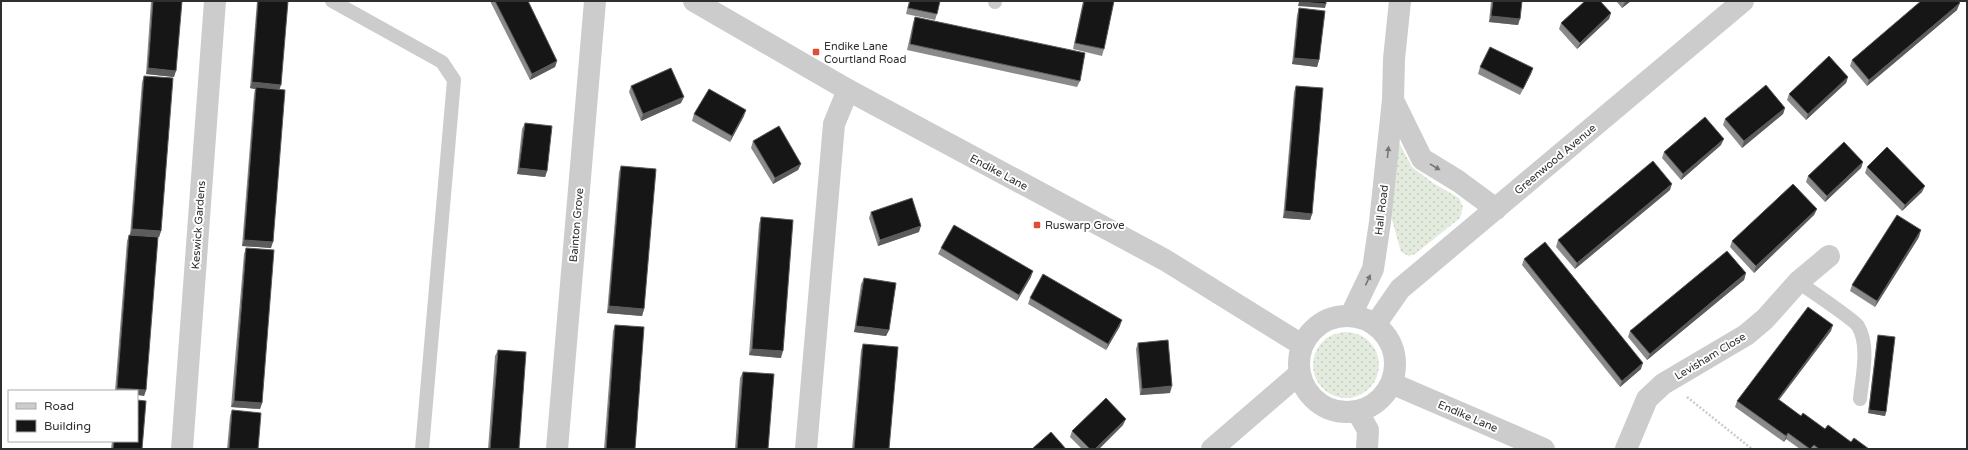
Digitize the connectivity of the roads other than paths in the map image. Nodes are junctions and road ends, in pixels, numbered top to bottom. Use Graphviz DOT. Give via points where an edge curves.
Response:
graph roads {
  1 [pos="215,1"];
  2 [pos="332,1"];
  3 [pos="595,1"];
  4 [pos="1400,1"];
  5 [pos="1743,1"];
  6 [pos="700,2"];
  7 [pos="848,90"];
  8 [pos="1393,100"];
  9 [pos="1496,209"];
  10 [pos="1829,256"];
  11 [pos="1798,282"];
  12 [pos="1351,315"];
  13 [pos="1375,325"];
  14 [pos="1302,346"];
  15 [pos="1299,374"];
  16 [pos="1391,383"];
  17 [pos="1860,399"];
  18 [pos="1357,411"];
  19 [pos="182,449"];
  20 [pos="422,449"];
  21 [pos="557,449"];
  22 [pos="806,449"];
  23 [pos="1212,449"];
  24 [pos="1367,449"];
  25 [pos="1544,449"];
  26 [pos="1626,449"];
  1 -- 19 [label="street, Keswick Gardens"];
  2 -- 20 [label="lane" via="442,62 454,80"];
  3 -- 21 [label="street, Bainton Grove"];
  4 -- 8 [label="street, Hall Road"];
  5 -- 9 [label="street, Greenwood Avenue"];
  6 -- 7 [label="street, Endike Lane"];
  7 -- 14 [label="street, Endike Lane" via="1166,260"];
  7 -- 22 [label="street" via="834,124"];
  8 -- 9 [label="street, Hall Road, one-way" via="1422,159"];
  12 -- 8 [label="street, Hall Road, one-way" via="1373,269"];
  9 -- 13 [label="street, Greenwood Avenue" via="1400,289"];
  10 -- 11 [label="street, Levisham Close"];
  11 -- 17 [label="lane" via="1858,325 1863,341 1864,359"];
  11 -- 26 [label="street, Levisham Close" via="1765,319 1746,335 1670,379 1647,399"];
  12 -- 13 [label="street"];
  12 -- 14 [label="street" via="1331,318 1313,328"];
  13 -- 16 [label="street" via="1390,341 1395,362"];
  14 -- 15 [label="street"];
  15 -- 18 [label="street" via="1313,398 1333,410"];
  15 -- 23 [label="street"];
  16 -- 18 [label="street" via="1383,396"];
  16 -- 25 [label="street, Endike Lane"];
  18 -- 24 [label="street" via="1368,430"];
}
